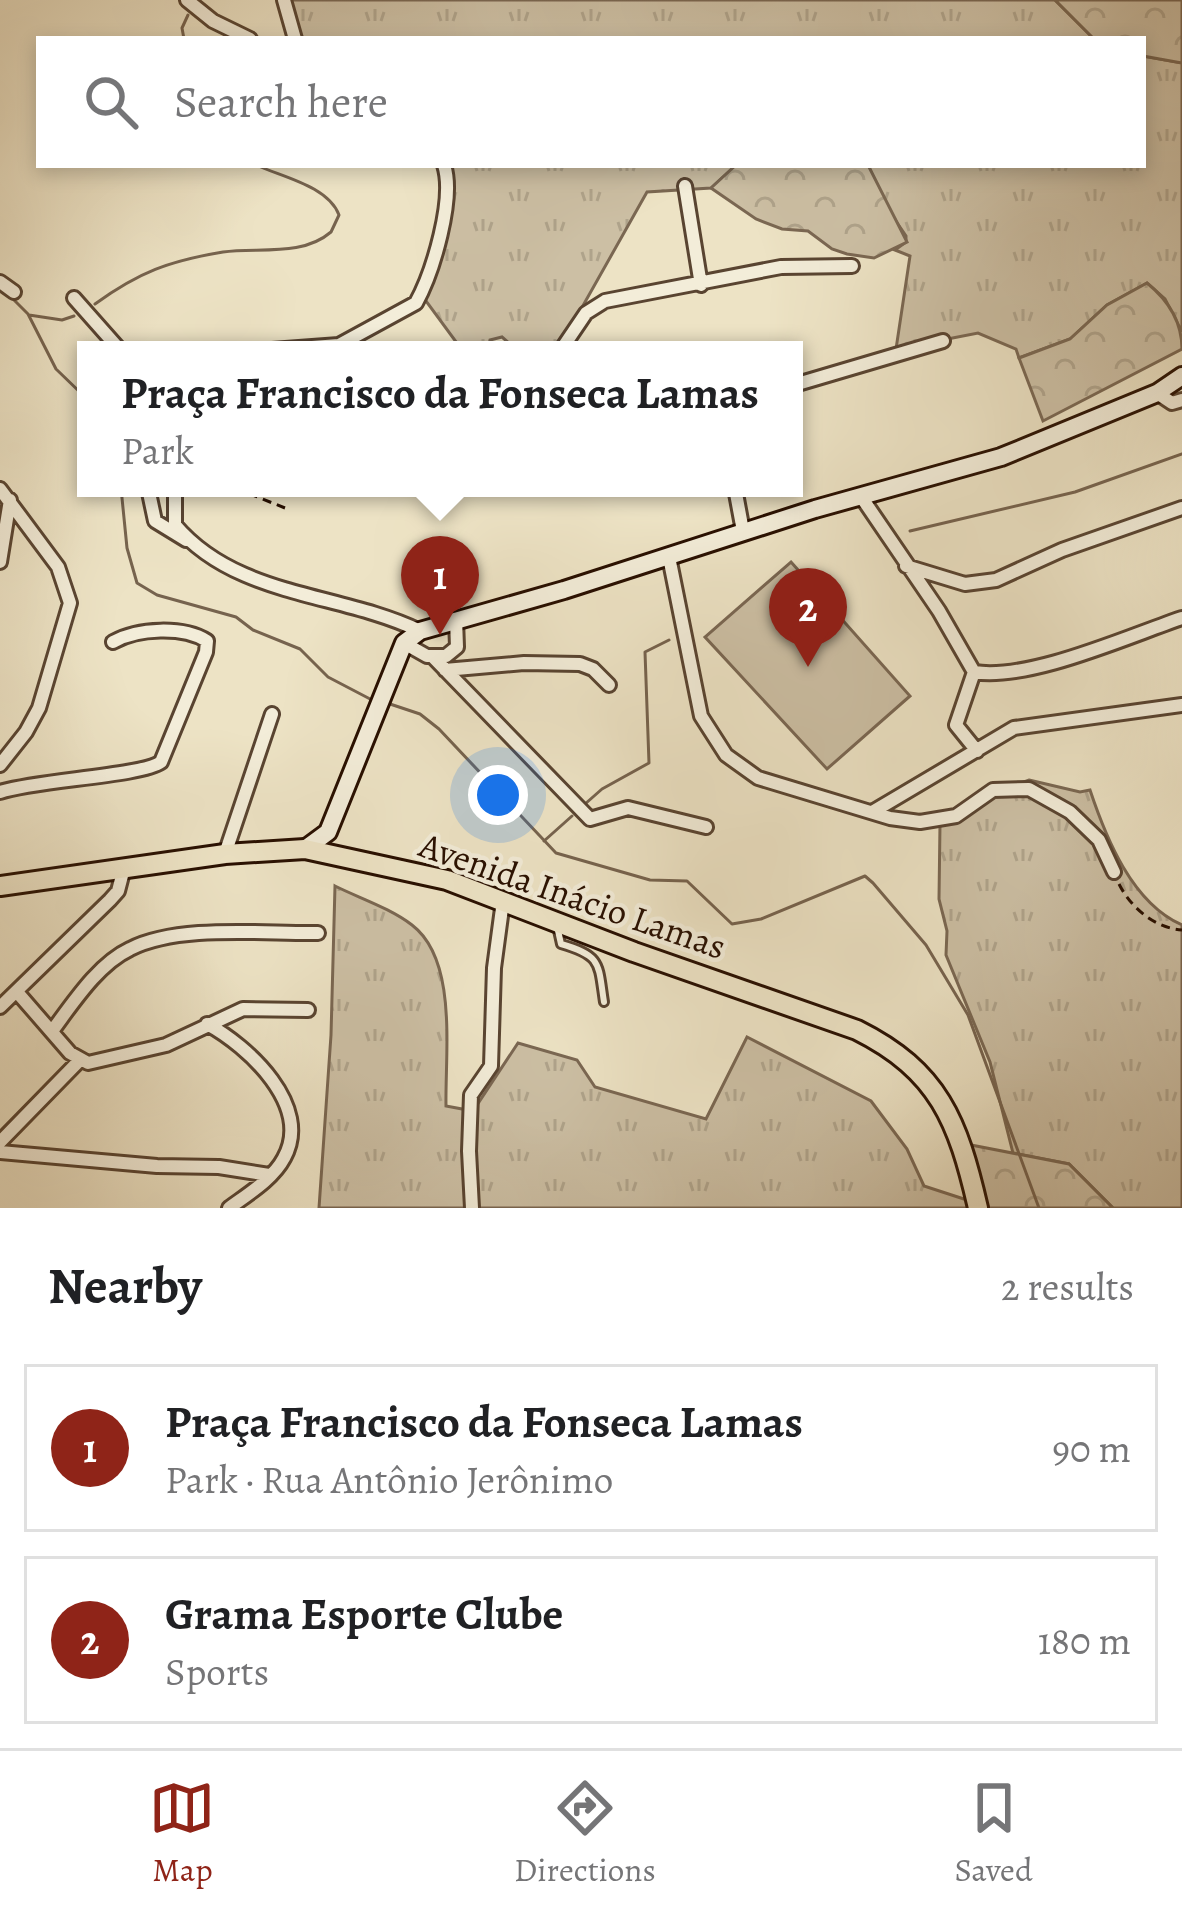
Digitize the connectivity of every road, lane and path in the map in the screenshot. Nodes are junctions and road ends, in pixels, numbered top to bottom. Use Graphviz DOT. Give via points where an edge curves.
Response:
graph roads {
  1 [pos="187,0"];
  2 [pos="284,0"];
  3 [pos="244,36"];
  4 [pos="294,36"];
  5 [pos="444,168"];
  6 [pos="685,186"];
  7 [pos="852,266"];
  8 [pos="0,281"];
  9 [pos="701,285"];
  10 [pos="14,292"];
  11 [pos="74,298"];
  12 [pos="112,341"];
  13 [pos="345,341"];
  14 [pos="567,341"];
  15 [pos="943,341"];
  16 [pos="1182,376"];
  17 [pos="803,382"];
  18 [pos="1157,393"];
  19 [pos="1182,400"];
  20 [pos="5,494"];
  21 [pos="860,496"];
  22 [pos="150,497"];
  23 [pos="174,497"];
  24 [pos="258,497"];
  25 [pos="736,497"];
  26 [pos="285,508"];
  27 [pos="1182,508"];
  28 [pos="742,531"];
  29 [pos="190,541"];
  30 [pos="668,557"];
  31 [pos="0,562"];
  32 [pos="904,566"];
  33 [pos="1182,618"];
  34 [pos="456,619"];
  35 [pos="420,631"];
  36 [pos="113,642"];
  37 [pos="404,643"];
  38 [pos="434,658"];
  39 [pos="445,670"];
  40 [pos="974,672"];
  41 [pos="609,685"];
  42 [pos="1182,705"];
  43 [pos="272,714"];
  44 [pos="977,751"];
  45 [pos="0,765"];
  46 [pos="0,791"];
  47 [pos="874,812"];
  48 [pos="706,827"];
  49 [pos="305,849"];
  50 [pos="225,854"];
  51 [pos="124,868"];
  52 [pos="1114,872"];
  53 [pos="0,886"];
  54 [pos="503,901"];
  55 [pos="557,922"];
  56 [pos="1182,930"];
  57 [pos="319,933"];
  58 [pos="16,992"];
  59 [pos="604,1002"];
  60 [pos="0,1007"];
  61 [pos="308,1010"];
  62 [pos="208,1024"];
  63 [pos="52,1030"];
  64 [pos="79,1061"];
  65 [pos="0,1142"];
  66 [pos="0,1152"];
  67 [pos="269,1175"];
  68 [pos="229,1208"];
  69 [pos="472,1208"];
  70 [pos="978,1208"];
  1 -- 3 [label="street"];
  2 -- 4 [label="street"];
  5 -- 13 [label="street" via="448,192 416,303"];
  6 -- 9 [label="street"];
  7 -- 9 [label="street" via="781,268"];
  8 -- 10 [label="street"];
  9 -- 14 [label="street" via="598,303"];
  11 -- 12 [label="street"];
  15 -- 17 [label="street"];
  16 -- 18 [label="main road"];
  18 -- 19 [label="street" via="1172,404"];
  18 -- 21 [label="main road" via="1001,457"];
  20 -- 31 [label="street"];
  20 -- 45 [label="street" via="64,576 70,609 34,717"];
  21 -- 28 [label="main road"];
  21 -- 32 [label="street"];
  22 -- 29 [label="street" via="155,521"];
  23 -- 29 [label="street" via="172,516"];
  24 -- 26 [label="path"];
  25 -- 28 [label="street"];
  27 -- 32 [label="street" via="996,580 965,584"];
  28 -- 30 [label="main road"];
  29 -- 35 [label="street" via="269,585"];
  30 -- 34 [label="main road"];
  30 -- 47 [label="street" via="701,716 727,755 758,778"];
  32 -- 40 [label="street"];
  33 -- 40 [label="street" via="1041,665"];
  34 -- 35 [label="main road"];
  34 -- 38 [label="street" via="454,652"];
  35 -- 37 [label="main road"];
  36 -- 46 [label="street" via="165,631 207,641 160,761 146,770"];
  37 -- 38 [label="street"];
  37 -- 49 [label="main road" via="328,832"];
  38 -- 39 [label="street"];
  39 -- 41 [label="street" via="584,664"];
  39 -- 48 [label="street" via="590,819 628,808"];
  40 -- 44 [label="street" via="956,724"];
  42 -- 44 [label="street" via="1014,728"];
  43 -- 50 [label="street"];
  44 -- 47 [label="street"];
  47 -- 52 [label="street" via="920,823 956,816 993,790 1029,789 1099,840"];
  49 -- 50 [label="main road, Avenida Inácio Lamas"];
  49 -- 54 [label="main road, Avenida Inácio Lamas" via="448,880"];
  50 -- 51 [label="main road, Avenida Inácio Lamas"];
  51 -- 53 [label="main road, Avenida Inácio Lamas"];
  51 -- 58 [label="street" via="118,891"];
  52 -- 56 [label="path" via="1146,916"];
  54 -- 55 [label="main road, Avenida Inácio Lamas"];
  54 -- 69 [label="street" via="491,1066 471,1095"];
  55 -- 59 [label="lane" via="561,944 598,963"];
  55 -- 70 [label="main road, Avenida Inácio Lamas" via="890,1046 920,1070 949,1116"];
  57 -- 63 [label="street" via="220,932 135,946"];
  58 -- 60 [label="street"];
  58 -- 63 [label="street"];
  61 -- 62 [label="street" via="244,1009"];
  62 -- 64 [label="street" via="166,1045"];
  62 -- 67 [label="street" via="265,1068 280,1093 291,1143"];
  63 -- 64 [label="street"];
  64 -- 65 [label="street"];
  66 -- 67 [label="street"];
  67 -- 68 [label="street"];
}
